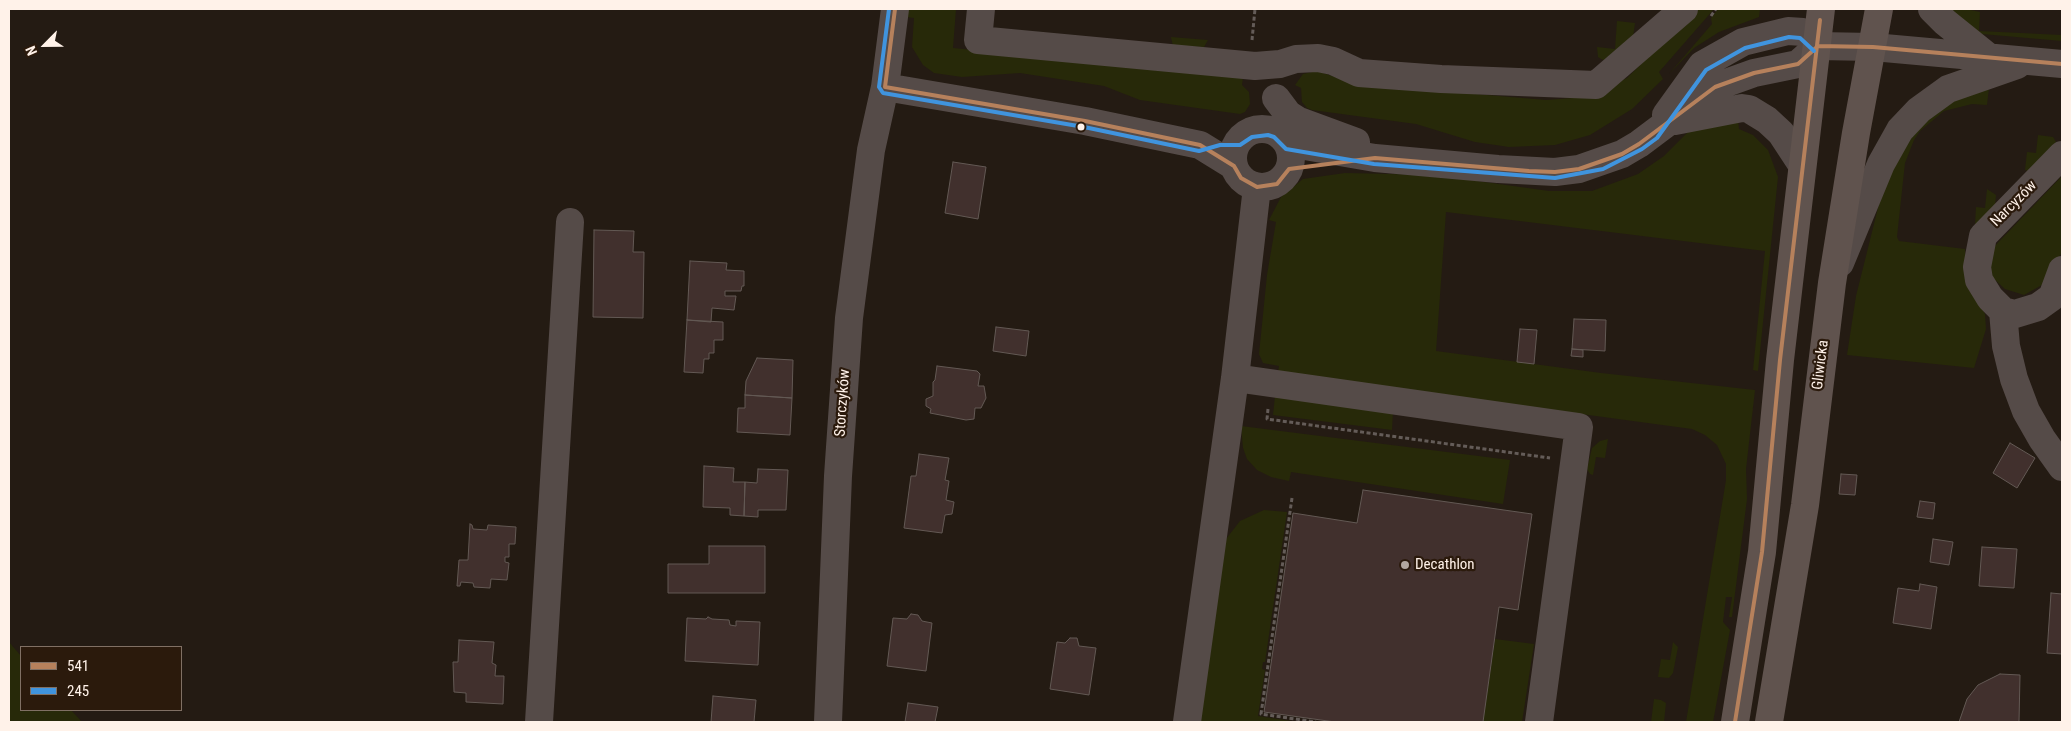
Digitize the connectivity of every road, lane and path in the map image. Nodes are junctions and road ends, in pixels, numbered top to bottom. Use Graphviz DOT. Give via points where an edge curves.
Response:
graph roads {
  1 [pos="895,9"];
  2 [pos="981,9"];
  3 [pos="1255,9"];
  4 [pos="1684,9"];
  5 [pos="1788,9"];
  6 [pos="1821,9"];
  7 [pos="1879,9"];
  8 [pos="1932,9"];
  9 [pos="1766,35"];
  10 [pos="1252,44"];
  11 [pos="1818,46"];
  12 [pos="1873,47"];
  13 [pos="1992,59"];
  14 [pos="2026,62"];
  15 [pos="1280,64"];
  16 [pos="2062,64"];
  17 [pos="885,87"];
  18 [pos="1276,98"];
  19 [pos="1662,128"];
  20 [pos="1278,136"];
  21 [pos="1239,139"];
  22 [pos="1200,145"];
  23 [pos="2062,155"];
  24 [pos="1387,158"];
  25 [pos="1802,165"];
  26 [pos="1234,166"];
  27 [pos="1289,170"];
  28 [pos="1257,187"];
  29 [pos="570,222"];
  30 [pos="2062,270"];
  31 [pos="1832,283"];
  32 [pos="2003,311"];
  33 [pos="1235,378"];
  34 [pos="1268,400"];
  35 [pos="1575,461"];
  36 [pos="2062,466"];
  37 [pos="1292,498"];
  38 [pos="539,722"];
  39 [pos="828,722"];
  40 [pos="1187,722"];
  41 [pos="1316,722"];
  42 [pos="1539,722"];
  43 [pos="1735,722"];
  44 [pos="1769,722"];
  1 -- 17 [label="street, Storczyków"];
  2 -- 15 [label="street" via="978,40 1220,64"];
  3 -- 10 [label="path"];
  4 -- 15 [label="street" via="1596,85 1440,80 1359,73 1333,60 1318,58"];
  5 -- 9 [label="street"];
  6 -- 11 [label="main road"];
  7 -- 12 [label="main road, Gliwicka"];
  8 -- 13 [label="street"];
  9 -- 11 [label="street" via="1803,32"];
  9 -- 19 [label="street" via="1743,42 1702,65"];
  11 -- 12 [label="street"];
  11 -- 19 [label="street" via="1798,64 1754,73 1715,87"];
  11 -- 25 [label="main road"];
  12 -- 13 [label="street"];
  12 -- 31 [label="main road, Gliwicka"];
  13 -- 14 [label="street"];
  14 -- 16 [label="street"];
  14 -- 31 [label="street" via="1948,89 1919,110 1900,130 1881,164"];
  15 -- 18 [label="street"];
  17 -- 22 [label="street" via="1086,121"];
  17 -- 39 [label="street, Storczyków" via="871,150 849,318 838,476"];
  18 -- 20 [label="street"];
  18 -- 24 [label="street" via="1288,114 1299,121"];
  19 -- 24 [label="street" via="1622,154 1601,163 1555,172"];
  19 -- 25 [label="street" via="1749,109 1781,133"];
  20 -- 21 [label="street" via="1250,131"];
  20 -- 24 [label="street"];
  20 -- 27 [label="street" via="1292,159"];
  21 -- 22 [label="street" via="1219,139"];
  21 -- 26 [label="street" via="1233,153"];
  22 -- 26 [label="street"];
  23 -- 32 [label="street, Narcyzów" via="1983,236 1976,267 1990,298"];
  24 -- 27 [label="street"];
  25 -- 43 [label="main road" via="1762,552"];
  26 -- 28 [label="street" via="1241,178"];
  27 -- 28 [label="street" via="1277,184"];
  28 -- 33 [label="street"];
  29 -- 38 [label="street"];
  30 -- 32 [label="street" via="2052,297 2038,307 2015,314"];
  31 -- 44 [label="main road, Gliwicka" via="1806,505"];
  32 -- 36 [label="street" via="2006,346 2026,411"];
  33 -- 35 [label="street" via="1579,427"];
  33 -- 40 [label="street"];
  34 -- 35 [label="path" via="1267,419"];
  35 -- 42 [label="street"];
  37 -- 41 [label="path" via="1261,714"];
}
